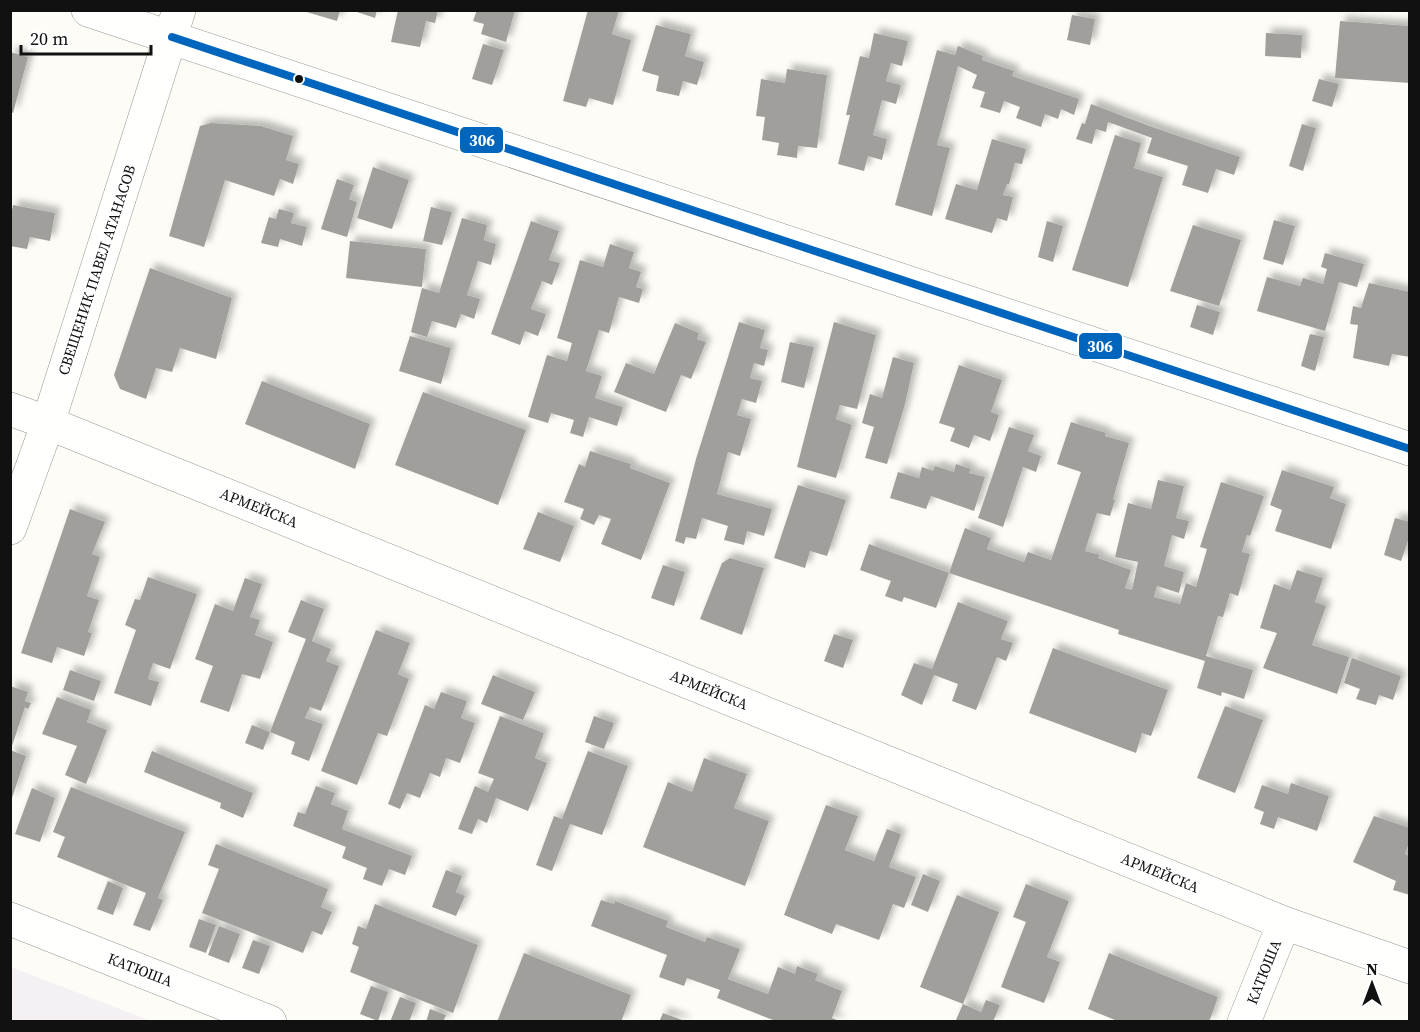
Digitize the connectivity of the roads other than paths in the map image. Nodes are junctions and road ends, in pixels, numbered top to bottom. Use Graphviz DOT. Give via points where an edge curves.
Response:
graph roads {
  1 [pos="88,10"];
  2 [pos="176,24"];
  3 [pos="10,409"];
  4 [pos="48,423"];
  5 [pos="1410,449"];
  6 [pos="10,528"];
  7 [pos="10,919"];
  8 [pos="1284,923"];
  9 [pos="1410,968"];
  10 [pos="270,1022"];
  11 [pos="1244,1022"];
  1 -- 2 [label="street"];
  2 -- 4 [label="street, СВЕЩЕНИК ПАВЕЛ АТАНАСОВ"];
  2 -- 5 [label="street"];
  3 -- 4 [label="street, АРМЕЙСКА"];
  4 -- 6 [label="street, СВЕЩЕНИК ПАВЕЛ АТАНАСОВ"];
  4 -- 8 [label="street, АРМЕЙСКА"];
  7 -- 10 [label="street, КАТЮША"];
  8 -- 9 [label="street, АРМЕЙСКА"];
  8 -- 11 [label="street, КАТЮША"];
}
